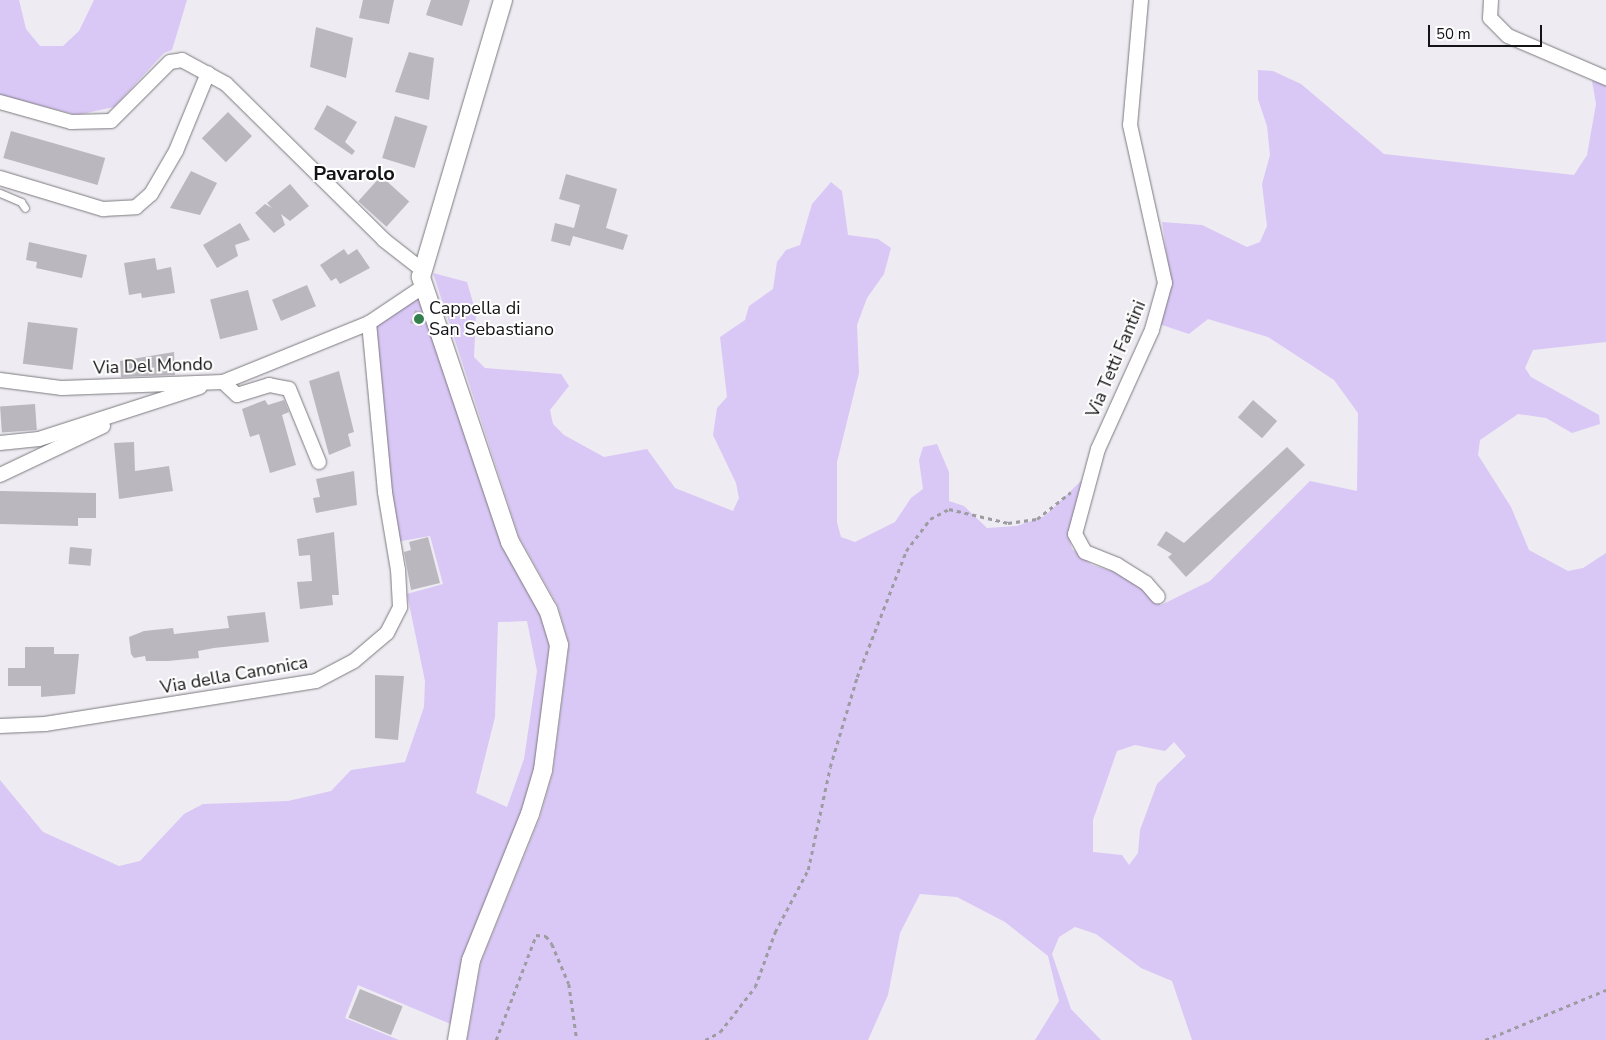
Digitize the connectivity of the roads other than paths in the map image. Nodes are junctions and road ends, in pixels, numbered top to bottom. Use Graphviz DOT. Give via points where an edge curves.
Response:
graph roads {
  1 [pos="503,0"];
  2 [pos="1141,0"];
  3 [pos="1491,0"];
  4 [pos="208,73"];
  5 [pos="1606,78"];
  6 [pos="0,102"];
  7 [pos="0,178"];
  8 [pos="0,193"];
  9 [pos="25,208"];
  10 [pos="423,278"];
  11 [pos="369,323"];
  12 [pos="0,380"];
  13 [pos="223,382"];
  14 [pos="205,385"];
  15 [pos="110,419"];
  16 [pos="0,444"];
  17 [pos="319,462"];
  18 [pos="0,475"];
  19 [pos="1158,597"];
  20 [pos="0,726"];
  21 [pos="457,1040"];
  1 -- 10 [label="street"];
  2 -- 19 [label="street, Via Tetti Fantini" via="1130,125 1165,284 1152,330 1090,475 1075,534 1078,545 1095,558 1117,565 1146,583"];
  3 -- 5 [label="street" via="1490,18 1508,36"];
  4 -- 6 [label="street" via="182,60 170,62 110,120 71,122"];
  4 -- 7 [label="street" via="176,150 151,194 136,207 103,209"];
  4 -- 10 [label="street" via="226,84"];
  8 -- 9 [label="lane" via="21,202"];
  10 -- 11 [label="street, Via Del Mondo" via="409,298"];
  10 -- 21 [label="street" via="510,542 548,610 559,645 543,770 530,814 471,960"];
  11 -- 13 [label="street, Via Del Mondo"];
  11 -- 20 [label="street, Via della Canonica" via="384,492 398,570 400,607 387,633 354,661 316,681 45,724"];
  12 -- 14 [label="street, Via Del Mondo" via="62,388"];
  13 -- 14 [label="street, Via Del Mondo"];
  13 -- 17 [label="street" via="237,395 269,386 290,390"];
  14 -- 15 [label="street"];
  15 -- 16 [label="street" via="39,439"];
  15 -- 18 [label="street" via="83,438"];
}
